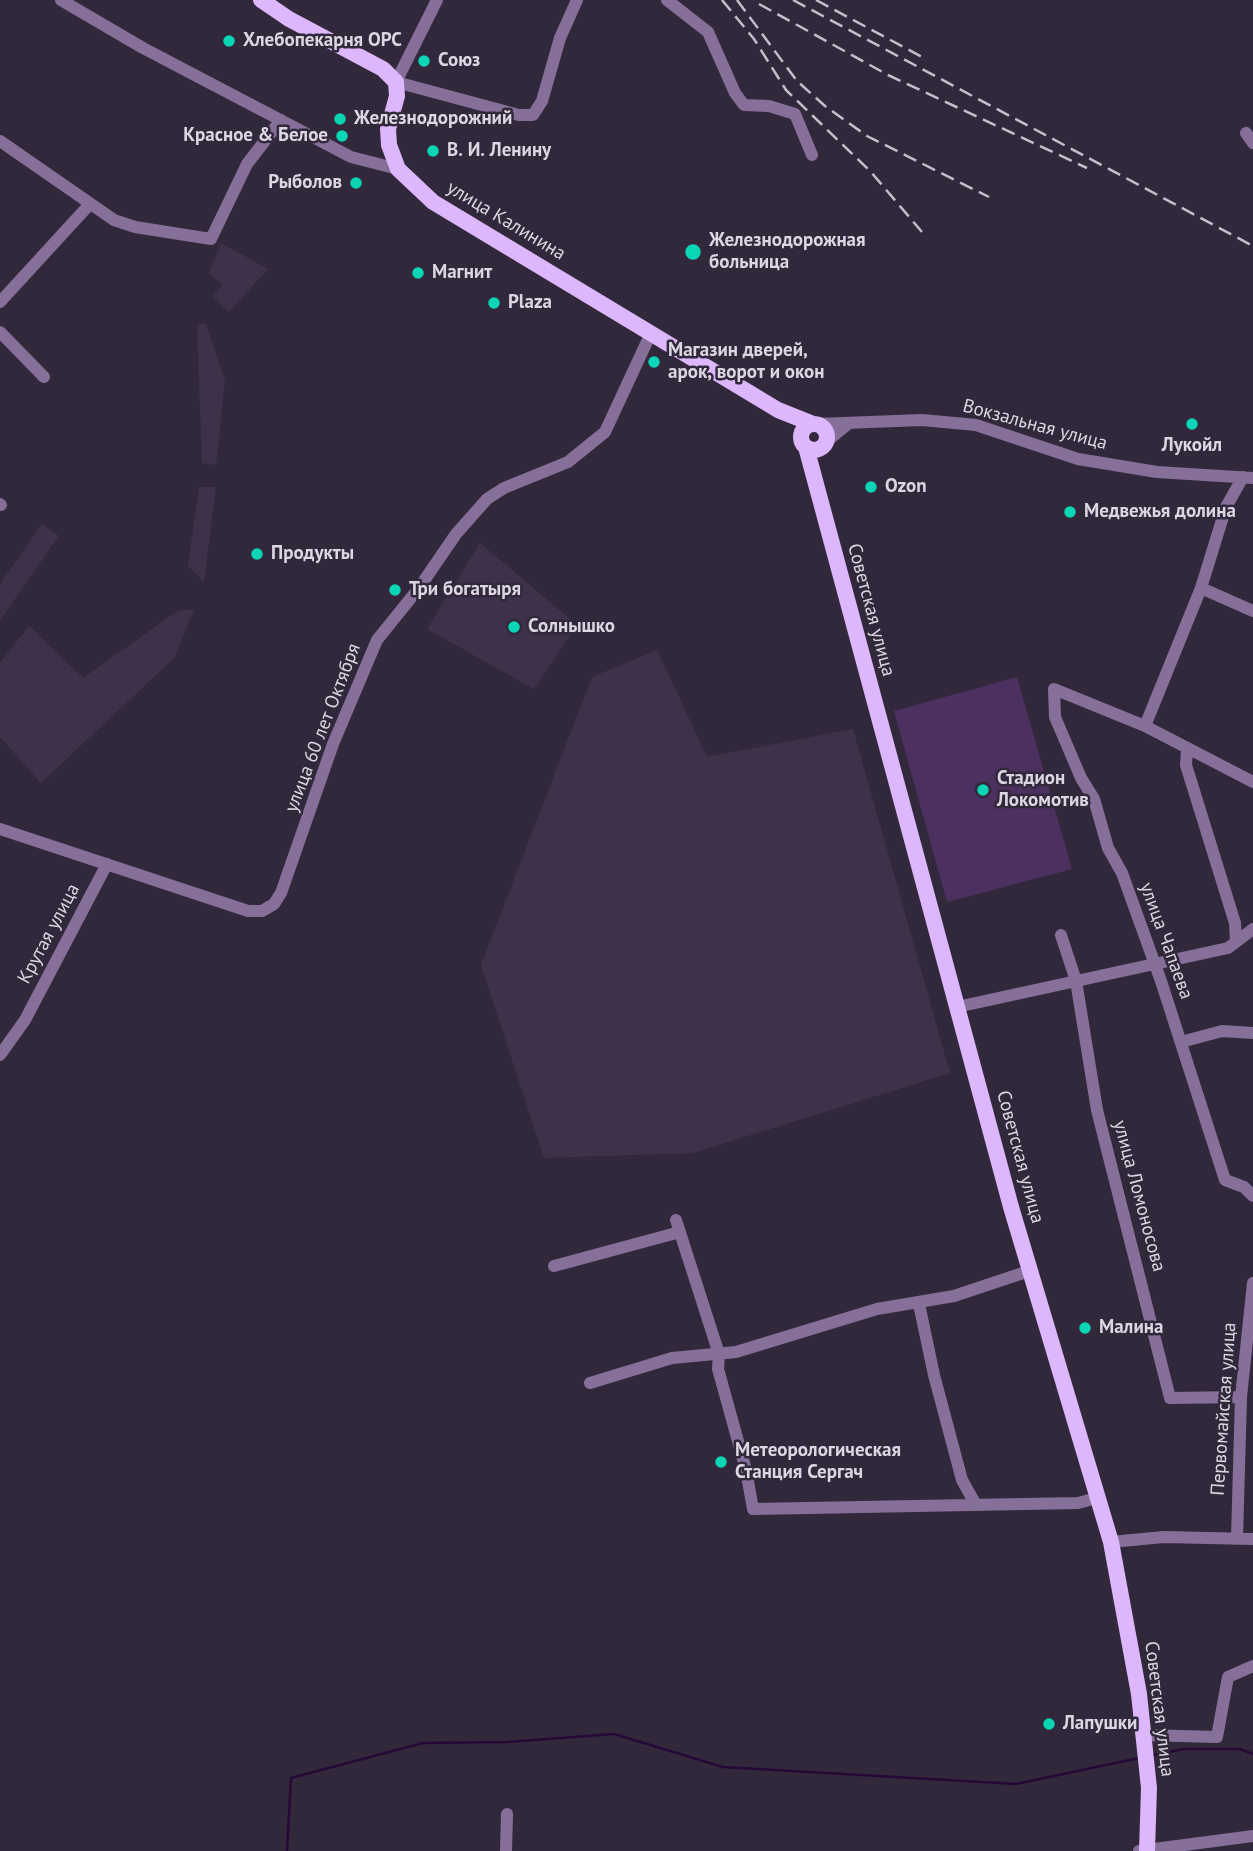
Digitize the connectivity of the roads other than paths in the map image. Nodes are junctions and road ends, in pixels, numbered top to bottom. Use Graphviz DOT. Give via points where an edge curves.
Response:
graph roads {
  1 [pos="61,0"];
  2 [pos="261,0"];
  3 [pos="437,0"];
  4 [pos="577,0"];
  5 [pos="667,0"];
  6 [pos="396,82"];
  7 [pos="281,120"];
  8 [pos="0,141"];
  9 [pos="812,155"];
  10 [pos="398,169"];
  11 [pos="90,204"];
  12 [pos="0,302"];
  13 [pos="0,332"];
  14 [pos="651,333"];
  15 [pos="44,377"];
  16 [pos="778,410"];
  17 [pos="849,423"];
  18 [pos="816,424"];
  19 [pos="814,443"];
  20 [pos="1248,477"];
  21 [pos="1201,588"];
  22 [pos="1253,611"];
  23 [pos="1145,726"];
  24 [pos="1187,750"];
  25 [pos="1253,782"];
  26 [pos="0,829"];
  27 [pos="107,864"];
  28 [pos="1253,929"];
  29 [pos="1061,934"];
  30 [pos="1236,941"];
  31 [pos="1154,966"];
  32 [pos="1076,981"];
  33 [pos="957,1007"];
  34 [pos="1253,1033"];
  35 [pos="1181,1042"];
  36 [pos="0,1055"];
  37 [pos="1253,1196"];
  38 [pos="554,1266"];
  39 [pos="1030,1271"];
  40 [pos="1253,1283"];
  41 [pos="919,1304"];
  42 [pos="719,1354"];
  43 [pos="590,1383"];
  44 [pos="1241,1397"];
  45 [pos="1097,1498"];
  46 [pos="976,1505"];
  47 [pos="1237,1538"];
  48 [pos="1253,1539"];
  49 [pos="1111,1542"];
  50 [pos="1253,1666"];
  51 [pos="1143,1735"];
  52 [pos="507,1814"];
  53 [pos="1253,1836"];
  54 [pos="506,1851"];
  55 [pos="1144,1851"];
  1 -- 7 [label="street, улица Калинина"];
  2 -- 6 [label="main road" via="383,69"];
  3 -- 6 [label="street"];
  4 -- 6 [label="street" via="533,116"];
  5 -- 9 [label="street" via="708,32 744,104 795,114"];
  6 -- 10 [label="main road" via="388,129"];
  7 -- 10 [label="street, улица Калинина" via="351,157"];
  7 -- 11 [label="street" via="247,164 211,239 135,227"];
  8 -- 11 [label="street"];
  10 -- 14 [label="main road, улица Калинина" via="433,202"];
  11 -- 12 [label="street"];
  13 -- 15 [label="street"];
  14 -- 16 [label="main road, улица Калинина"];
  14 -- 27 [label="street, улица 60 лет Октября" via="605,432 568,462 487,499 377,640 274,904 262,911 248,911"];
  16 -- 18 [label="main road"];
  16 -- 19 [label="main road"];
  17 -- 18 [label="street, Вокзальная улица"];
  17 -- 19 [label="street"];
  17 -- 20 [label="street, Вокзальная улица" via="922,420 976,425 1078,459 1157,472"];
  18 -- 19 [label="main road" via="826,431"];
  19 -- 33 [label="main road, Советская улица" via="814,480"];
  20 -- 21 [label="street" via="1226,507"];
  21 -- 22 [label="street"];
  21 -- 23 [label="street"];
  23 -- 24 [label="street"];
  23 -- 31 [label="street, улица Чапаева" via="1054,689 1055,717 1094,799"];
  24 -- 25 [label="street"];
  24 -- 30 [label="street" via="1186,765 1235,923"];
  26 -- 27 [label="street"];
  27 -- 36 [label="street, Крутая улица" via="38,996"];
  28 -- 30 [label="street"];
  29 -- 32 [label="street, улица Ломоносова"];
  30 -- 31 [label="street" via="1228,948"];
  31 -- 32 [label="street"];
  31 -- 35 [label="street, улица Чапаева"];
  32 -- 33 [label="street"];
  32 -- 44 [label="street, улица Ломоносова" via="1097,1110 1170,1398"];
  33 -- 39 [label="main road, Советская улица"];
  34 -- 35 [label="street" via="1222,1031"];
  35 -- 37 [label="street, улица Чапаева" via="1225,1180"];
  38 -- 42 [label="street" via="678,1226"];
  39 -- 41 [label="street"];
  39 -- 45 [label="main road, Советская улица"];
  40 -- 44 [label="street, Первомайская улица"];
  41 -- 42 [label="street" via="877,1310"];
  41 -- 46 [label="street" via="962,1480"];
  42 -- 43 [label="street" via="672,1359"];
  42 -- 46 [label="street" via="718,1369 753,1509"];
  44 -- 47 [label="street, Первомайская улица"];
  45 -- 46 [label="street" via="1078,1503"];
  45 -- 49 [label="main road, Советская улица"];
  47 -- 48 [label="street"];
  47 -- 49 [label="street"];
  49 -- 51 [label="main road, Советская улица"];
  50 -- 51 [label="street" via="1227,1677 1217,1737"];
  51 -- 55 [label="main road, Советская улица" via="1149,1788"];
  52 -- 54 [label="street"];
  53 -- 55 [label="street"];
}
